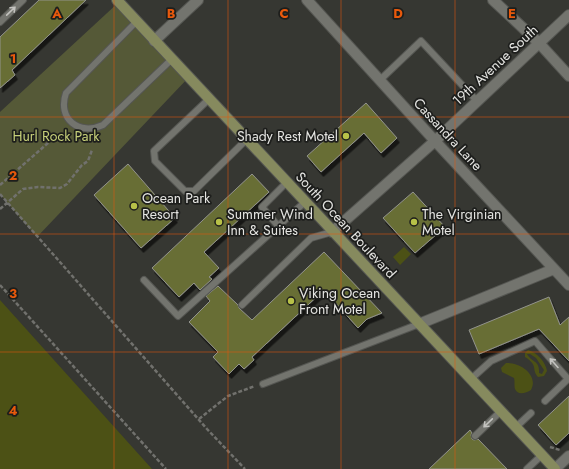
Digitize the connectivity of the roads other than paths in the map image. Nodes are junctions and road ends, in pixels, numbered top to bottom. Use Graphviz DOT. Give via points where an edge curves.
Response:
graph roads {
  1 [pos="23,0"];
  2 [pos="117,0"];
  3 [pos="198,0"];
  4 [pos="307,0"];
  5 [pos="492,0"];
  6 [pos="569,15"];
  7 [pos="137,21"];
  8 [pos="0,22"];
  9 [pos="154,41"];
  10 [pos="539,43"];
  11 [pos="172,59"];
  12 [pos="569,76"];
  13 [pos="380,80"];
  14 [pos="209,99"];
  15 [pos="477,101"];
  16 [pos="247,139"];
  17 [pos="435,141"];
  18 [pos="287,182"];
  19 [pos="305,202"];
  20 [pos="279,226"];
  21 [pos="332,232"];
  22 [pos="554,269"];
  23 [pos="144,280"];
  24 [pos="569,285"];
  25 [pos="242,305"];
  26 [pos="419,324"];
  27 [pos="471,379"];
  28 [pos="263,384"];
  29 [pos="545,400"];
  30 [pos="501,411"];
  31 [pos="531,413"];
  32 [pos="516,427"];
  33 [pos="475,436"];
  34 [pos="542,455"];
  35 [pos="569,456"];
  36 [pos="527,469"];
  37 [pos="555,469"];
  8 -- 1 [label="lane, one-way"];
  2 -- 7 [label="main road, South Ocean Boulevard"];
  3 -- 9 [label="street"];
  4 -- 13 [label="street, Cassandra Lane"];
  5 -- 10 [label="street"];
  6 -- 10 [label="street, 19th Avenue South"];
  7 -- 9 [label="main road, South Ocean Boulevard"];
  7 -- 11 [label="lane" via="66,93 65,114 69,120 85,129 103,125"];
  9 -- 11 [label="main road, South Ocean Boulevard"];
  10 -- 12 [label="street"];
  10 -- 15 [label="street, 19th Avenue South"];
  11 -- 14 [label="main road, South Ocean Boulevard"];
  13 -- 15 [label="lane" via="421,41"];
  13 -- 17 [label="street, Cassandra Lane"];
  14 -- 16 [label="main road, South Ocean Boulevard"];
  14 -- 16 [label="lane" via="154,151 155,160 185,191 194,191"];
  15 -- 17 [label="street, 19th Avenue South"];
  16 -- 18 [label="main road, South Ocean Boulevard"];
  17 -- 21 [label="street, 19th Avenue South"];
  17 -- 22 [label="street, Cassandra Lane"];
  18 -- 19 [label="main road, South Ocean Boulevard"];
  18 -- 20 [label="lane" via="262,207"];
  19 -- 20 [label="lane"];
  19 -- 21 [label="main road, South Ocean Boulevard"];
  20 -- 23 [label="lane" via="178,316"];
  21 -- 25 [label="lane" via="311,238"];
  21 -- 26 [label="main road, South Ocean Boulevard"];
  22 -- 24 [label="street, Cassandra Lane"];
  22 -- 26 [label="street"];
  26 -- 27 [label="main road, South Ocean Boulevard"];
  26 -- 28 [label="lane"];
  29 -- 27 [label="lane, one-way" via="568,379 535,341 491,361"];
  27 -- 30 [label="main road, South Ocean Boulevard"];
  30 -- 32 [label="main road, South Ocean Boulevard"];
  30 -- 33 [label="lane, one-way"];
  31 -- 32 [label="lane"];
  32 -- 34 [label="main road, South Ocean Boulevard"];
  34 -- 36 [label="lane"];
  34 -- 37 [label="main road, South Ocean Boulevard"];
  35 -- 37 [label="street"];
}
